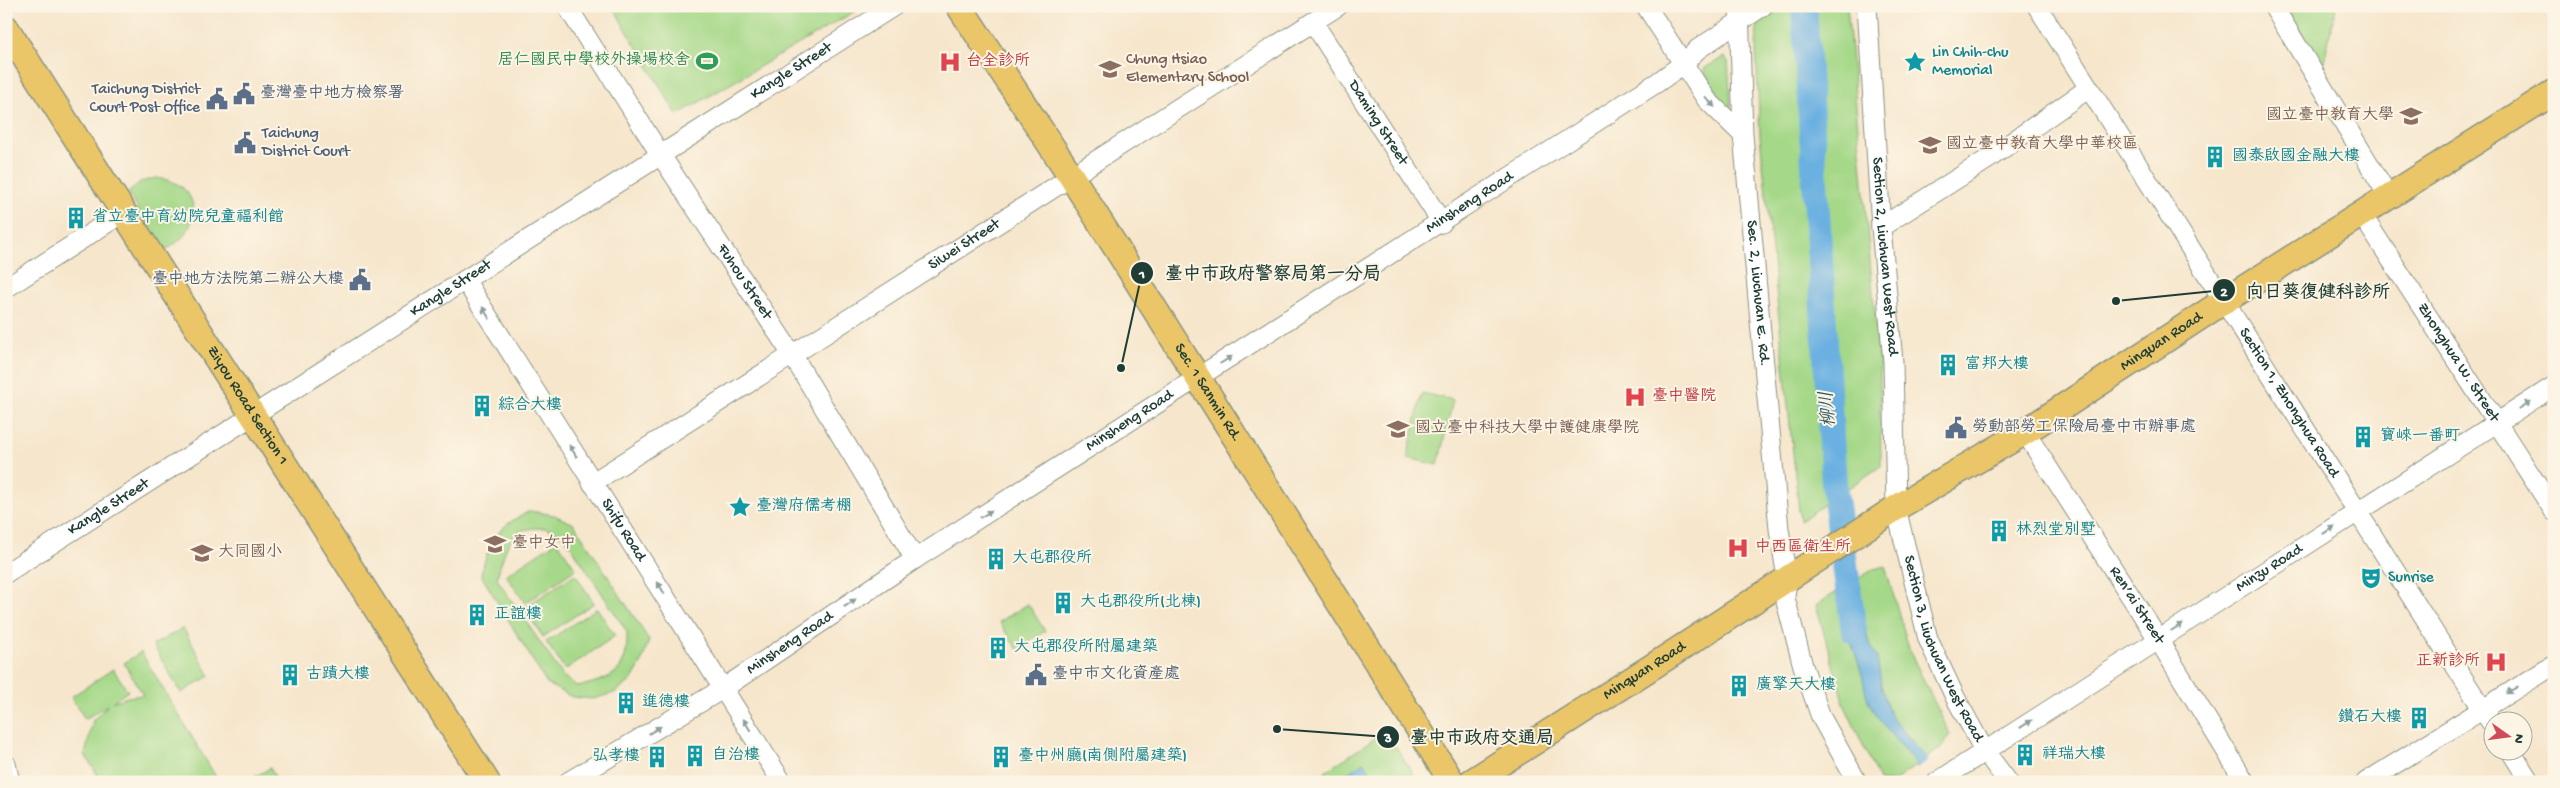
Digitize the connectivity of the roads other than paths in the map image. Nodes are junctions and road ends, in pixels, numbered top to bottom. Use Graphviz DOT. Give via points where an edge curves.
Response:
graph roads {
  1 [pos="567,6"];
  2 [pos="894,6"];
  3 [pos="960,6"];
  4 [pos="1338,6"];
  5 [pos="1646,6"];
  6 [pos="1763,6"];
  7 [pos="1867,6"];
  8 [pos="2037,6"];
  9 [pos="2273,6"];
  10 [pos="1739,14"];
  11 [pos="1313,22"];
  12 [pos="6,28"];
  13 [pos="1683,64"];
  14 [pos="2089,88"];
  15 [pos="2554,92"];
  16 [pos="1743,135"];
  17 [pos="660,154"];
  18 [pos="1071,176"];
  19 [pos="2389,197"];
  20 [pos="124,212"];
  21 [pos="2362,215"];
  22 [pos="1442,223"];
  23 [pos="1880,227"];
  24 [pos="465,280"];
  25 [pos="6,288"];
  26 [pos="2224,301"];
  27 [pos="792,356"];
  28 [pos="1197,379"];
  29 [pos="2554,386"];
  30 [pos="253,415"];
  31 [pos="2498,422"];
  32 [pos="2025,432"];
  33 [pos="592,483"];
  34 [pos="1896,508"];
  35 [pos="2357,511"];
  36 [pos="2554,511"];
  37 [pos="915,559"];
  38 [pos="6,573"];
  39 [pos="1786,578"];
  40 [pos="2158,639"];
  41 [pos="2554,665"];
  42 [pos="724,688"];
  43 [pos="2483,710"];
  44 [pos="2495,710"];
  45 [pos="2482,719"];
  46 [pos="1984,750"];
  47 [pos="2516,760"];
  48 [pos="6,764"];
  49 [pos="10,782"];
  50 [pos="487,782"];
  51 [pos="568,782"];
  52 [pos="782,782"];
  53 [pos="1452,782"];
  54 [pos="1471,782"];
  55 [pos="1857,782"];
  56 [pos="1937,782"];
  57 [pos="2008,782"];
  58 [pos="2245,782"];
  59 [pos="2366,782"];
  60 [pos="2530,782"];
  1 -- 17 [label="street, Fuhou Street"];
  2 -- 17 [label="street, Kangle Street"];
  3 -- 18 [label="main road, Sec. 1 Sanmin Rd."];
  4 -- 11 [label="street, Siwei Street"];
  5 -- 13 [label="street"];
  6 -- 10 [label="street, Minsheng Road"];
  7 -- 23 [label="street, Section 2, Liuchuan West Road"];
  8 -- 14 [label="street, Section 1, Zhonghua Road"];
  9 -- 19 [label="street"];
  10 -- 13 [label="street, Minsheng Road"];
  10 -- 16 [label="street, Sec. 2, Liuchuan E. Rd."];
  11 -- 18 [label="street, Siwei Street"];
  11 -- 22 [label="street, Daming Street"];
  12 -- 20 [label="main road, Ziyou Road Section 1"];
  13 -- 16 [label="street, one-way" via="1707,100"];
  13 -- 22 [label="street, Minsheng Road"];
  14 -- 23 [label="street" via="1988,159"];
  14 -- 26 [label="street, Section 1, Zhonghua Road"];
  15 -- 19 [label="main road, Minquan Road"];
  16 -- 39 [label="street, Sec. 2, Liuchuan E. Rd."];
  17 -- 24 [label="street, Kangle Street"];
  17 -- 27 [label="street, Fuhou Street"];
  18 -- 27 [label="street, Siwei Street"];
  18 -- 28 [label="main road, Sec. 1 Sanmin Rd."];
  19 -- 21 [label="main road, Minquan Road"];
  20 -- 25 [label="street"];
  20 -- 30 [label="main road, Ziyou Road Section 1"];
  21 -- 26 [label="main road, Minquan Road"];
  21 -- 31 [label="street, Zhonghua W. Street"];
  28 -- 22 [label="street, Minsheng Road, one-way"];
  23 -- 34 [label="street, Section 2, Liuchuan West Road" via="1893,362"];
  24 -- 30 [label="street, Kangle Street"];
  33 -- 24 [label="street, Shifu Road, one-way"];
  26 -- 32 [label="main road, Minquan Road"];
  26 -- 35 [label="street, Section 1, Zhonghua Road"];
  27 -- 33 [label="street, Siwei Street"];
  27 -- 37 [label="street, Fuhou Street"];
  37 -- 28 [label="street, Minsheng Road, one-way"];
  28 -- 53 [label="main road, Sec. 1 Sanmin Rd."];
  31 -- 29 [label="street, Minzu Road, one-way"];
  30 -- 38 [label="street, Kangle Street"];
  30 -- 50 [label="main road, Ziyou Road Section 1"];
  31 -- 35 [label="street, Minzu Road"];
  31 -- 36 [label="street, Zhonghua W. Street"];
  32 -- 34 [label="main road, Minquan Road"];
  32 -- 40 [label="street, Ren’ai Street"];
  42 -- 33 [label="street, Shifu Road, one-way"];
  34 -- 39 [label="main road, Minquan Road"];
  34 -- 46 [label="street, Section 3, Liuchuan West Road" via="1928,639"];
  40 -- 35 [label="street, Minzu Road, one-way"];
  35 -- 43 [label="street, Section 1, Zhonghua Road"];
  42 -- 37 [label="street, Minsheng Road, one-way"];
  39 -- 54 [label="main road, Minquan Road"];
  39 -- 55 [label="street, Sec. 2, Liuchuan E. Rd." via="1788,616 1807,678 1821,717"];
  46 -- 40 [label="street, Minzu Road, one-way"];
  40 -- 58 [label="street, Ren’ai Street"];
  41 -- 44 [label="street, one-way"];
  51 -- 42 [label="street, Minsheng Road, one-way"];
  52 -- 42 [label="street, Shifu Road, one-way"];
  45 -- 59 [label="street"];
  46 -- 56 [label="street, Minzu Road"];
  46 -- 57 [label="street, Section 3, Liuchuan West Road"];
  47 -- 60 [label="street"];
  48 -- 49 [label="street"];
}
